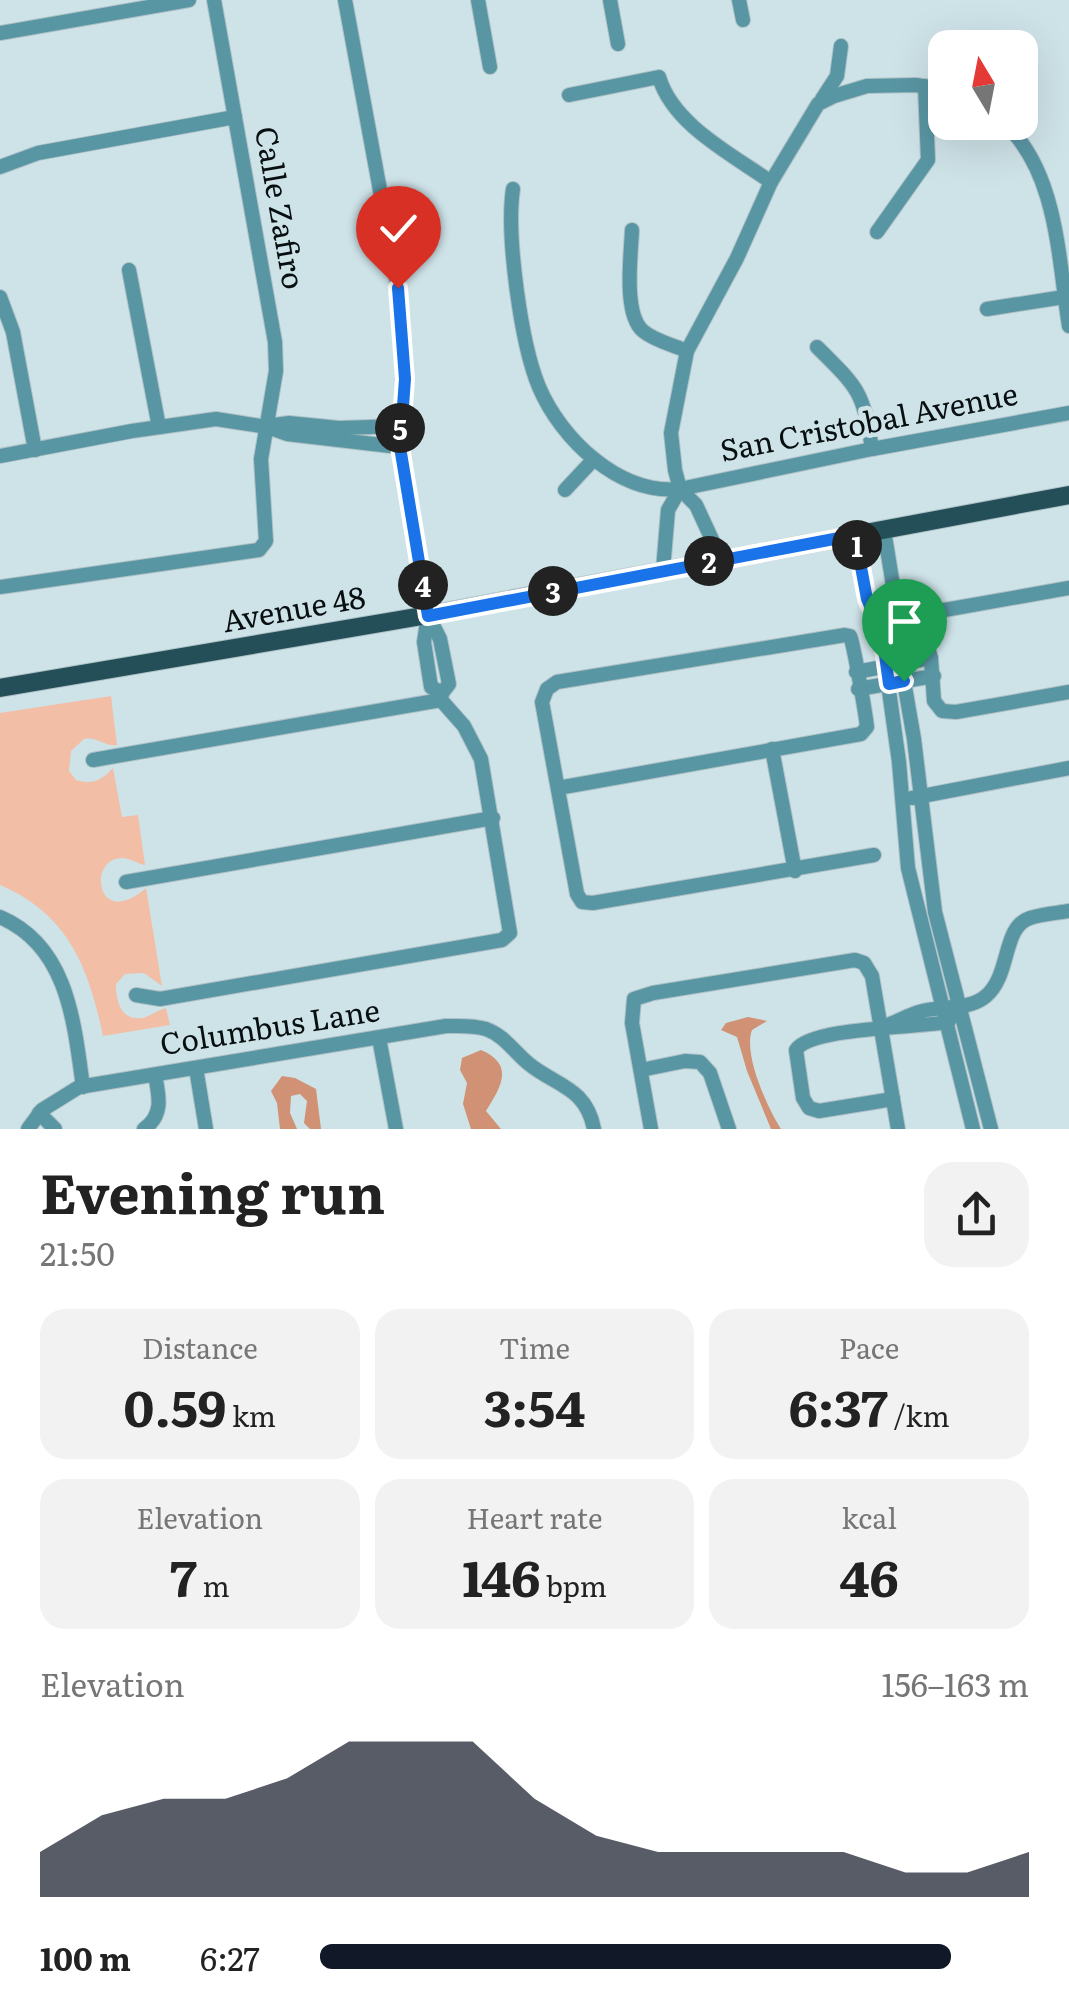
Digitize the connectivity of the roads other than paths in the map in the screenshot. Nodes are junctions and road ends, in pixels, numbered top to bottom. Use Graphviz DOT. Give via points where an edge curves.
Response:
graph roads {
  1 [pos="189,0"];
  2 [pos="214,0"];
  3 [pos="345,0"];
  4 [pos="478,0"];
  5 [pos="610,0"];
  6 [pos="739,0"];
  7 [pos="743,20"];
  8 [pos="0,34"];
  9 [pos="618,44"];
  10 [pos="842,46"];
  11 [pos="490,67"];
  12 [pos="925,86"];
  13 [pos="928,87"];
  14 [pos="569,95"];
  15 [pos="818,104"];
  16 [pos="236,117"];
  17 [pos="1018,140"];
  18 [pos="0,167"];
  19 [pos="772,182"];
  20 [pos="512,189"];
  21 [pos="632,230"];
  22 [pos="877,232"];
  23 [pos="129,270"];
  24 [pos="0,297"];
  25 [pos="1064,297"];
  26 [pos="988,308"];
  27 [pos="1069,326"];
  28 [pos="817,347"];
  29 [pos="687,351"];
  30 [pos="1069,413"];
  31 [pos="266,426"];
  32 [pos="400,426"];
  33 [pos="159,427"];
  34 [pos="351,435"];
  35 [pos="400,447"];
  36 [pos="872,449"];
  37 [pos="35,450"];
  38 [pos="0,456"];
  39 [pos="594,459"];
  40 [pos="680,489"];
  41 [pos="565,490"];
  42 [pos="1069,495"];
  43 [pos="884,530"];
  44 [pos="855,535"];
  45 [pos="721,559"];
  46 [pos="663,570"];
  47 [pos="0,587"];
  48 [pos="1069,588"];
  49 [pos="428,616"];
  50 [pos="898,632"];
  51 [pos="882,634"];
  52 [pos="932,658"];
  53 [pos="894,666"];
  54 [pos="856,672"];
  55 [pos="934,676"];
  56 [pos="896,682"];
  57 [pos="0,688"];
  58 [pos="858,689"];
  59 [pos="1069,692"];
  60 [pos="442,696"];
  61 [pos="772,748"];
  62 [pos="94,760"];
  63 [pos="1069,768"];
  64 [pos="558,788"];
  65 [pos="920,797"];
  66 [pos="902,799"];
  67 [pos="493,818"];
  68 [pos="874,855"];
  69 [pos="795,870"];
  70 [pos="126,882"];
  71 [pos="1069,911"];
  72 [pos="0,917"];
  73 [pos="136,995"];
  74 [pos="961,1006"];
  75 [pos="946,1015"];
  76 [pos="880,1028"];
  77 [pos="380,1038"];
  78 [pos="196,1068"];
  79 [pos="640,1070"];
  80 [pos="155,1075"];
  81 [pos="83,1086"];
  82 [pos="893,1099"];
  83 [pos="33,1121"];
  84 [pos="55,1129"];
  85 [pos="144,1129"];
  86 [pos="206,1129"];
  87 [pos="396,1129"];
  88 [pos="594,1129"];
  89 [pos="651,1129"];
  90 [pos="729,1129"];
  91 [pos="898,1129"];
  92 [pos="973,1129"];
  93 [pos="991,1129"];
  1 -- 8 [label="street"];
  2 -- 16 [label="street, Calle Zafiro"];
  3 -- 32 [label="street" via="398,288 405,379"];
  4 -- 11 [label="street"];
  5 -- 9 [label="street"];
  6 -- 7 [label="street"];
  10 -- 15 [label="street" via="837,76"];
  12 -- 13 [label="street"];
  12 -- 15 [label="street" via="867,86"];
  12 -- 22 [label="street" via="928,160"];
  14 -- 19 [label="street" via="660,77 664,96 686,118"];
  15 -- 19 [label="street"];
  16 -- 18 [label="street" via="38,152"];
  16 -- 31 [label="street, Calle Zafiro" via="275,342"];
  17 -- 25 [label="street" via="1044,186"];
  19 -- 29 [label="street"];
  20 -- 39 [label="street" via="508,218 533,370 554,414"];
  21 -- 29 [label="street" via="630,303 636,323"];
  23 -- 33 [label="street"];
  24 -- 37 [label="street"];
  25 -- 26 [label="street"];
  25 -- 27 [label="street"];
  28 -- 36 [label="street" via="859,393"];
  29 -- 40 [label="street" via="671,432"];
  30 -- 36 [label="street, San Cristobal Avenue"];
  31 -- 33 [label="street" via="216,419"];
  31 -- 34 [label="street" via="287,434"];
  31 -- 47 [label="street, Calle Zafiro" via="266,541 258,550"];
  32 -- 34 [label="street"];
  32 -- 35 [label="street"];
  33 -- 37 [label="street"];
  34 -- 35 [label="street"];
  35 -- 49 [label="street"];
  36 -- 40 [label="street, San Cristobal Avenue"];
  37 -- 38 [label="street"];
  39 -- 40 [label="street" via="620,478"];
  39 -- 41 [label="street"];
  40 -- 45 [label="street" via="696,505"];
  40 -- 46 [label="street" via="668,510"];
  42 -- 43 [label="main road, Avenue 48"];
  43 -- 44 [label="main road, Avenue 48"];
  43 -- 50 [label="street"];
  44 -- 45 [label="main road, Avenue 48"];
  44 -- 51 [label="street" via="867,599"];
  45 -- 46 [label="main road, Avenue 48"];
  46 -- 49 [label="main road, Avenue 48"];
  48 -- 52 [label="street" via="933,612 922,628"];
  49 -- 57 [label="main road, Avenue 48"];
  49 -- 60 [label="street" via="424,642 431,687"];
  50 -- 51 [label="street"];
  50 -- 53 [label="street"];
  51 -- 53 [label="street"];
  52 -- 53 [label="street"];
  52 -- 55 [label="street"];
  53 -- 54 [label="street"];
  53 -- 56 [label="street"];
  54 -- 58 [label="street"];
  54 -- 64 [label="street" via="850,636 837,635 558,682 542,702"];
  55 -- 56 [label="street"];
  55 -- 59 [label="street" via="934,700 947,713"];
  56 -- 58 [label="street"];
  56 -- 65 [label="street"];
  56 -- 66 [label="street"];
  58 -- 61 [label="street" via="868,724 861,734"];
  60 -- 62 [label="street"];
  60 -- 67 [label="street" via="482,759"];
  61 -- 64 [label="street"];
  61 -- 69 [label="street"];
  63 -- 65 [label="street"];
  64 -- 69 [label="street" via="577,894 587,904"];
  65 -- 66 [label="street"];
  65 -- 74 [label="street" via="936,912"];
  66 -- 75 [label="street" via="908,868"];
  67 -- 70 [label="street"];
  67 -- 73 [label="street" via="510,932 502,940 160,999"];
  68 -- 69 [label="street"];
  71 -- 74 [label="street" via="1020,924 1001,978 978,1002"];
  72 -- 81 [label="street" via="38,945 68,994"];
  74 -- 75 [label="street"];
  74 -- 93 [label="street"];
  75 -- 76 [label="street"];
  75 -- 92 [label="street"];
  76 -- 79 [label="street" via="869,968 855,960 639,996 631,1014"];
  76 -- 82 [label="street"];
  76 -- 82 [label="street" via="802,1042 796,1050 803,1098 818,1111"];
  77 -- 78 [label="street, Columbus Lane"];
  77 -- 87 [label="street"];
  77 -- 88 [label="street, Columbus Lane" via="446,1026 489,1030 532,1068 566,1085 592,1116"];
  78 -- 80 [label="street, Columbus Lane"];
  78 -- 86 [label="street"];
  79 -- 89 [label="street"];
  79 -- 90 [label="street" via="700,1062"];
  80 -- 81 [label="street, Columbus Lane"];
  80 -- 85 [label="street" via="160,1106"];
  81 -- 83 [label="street, Columbus Lane"];
  82 -- 91 [label="street"];
  83 -- 84 [label="street"];
}
